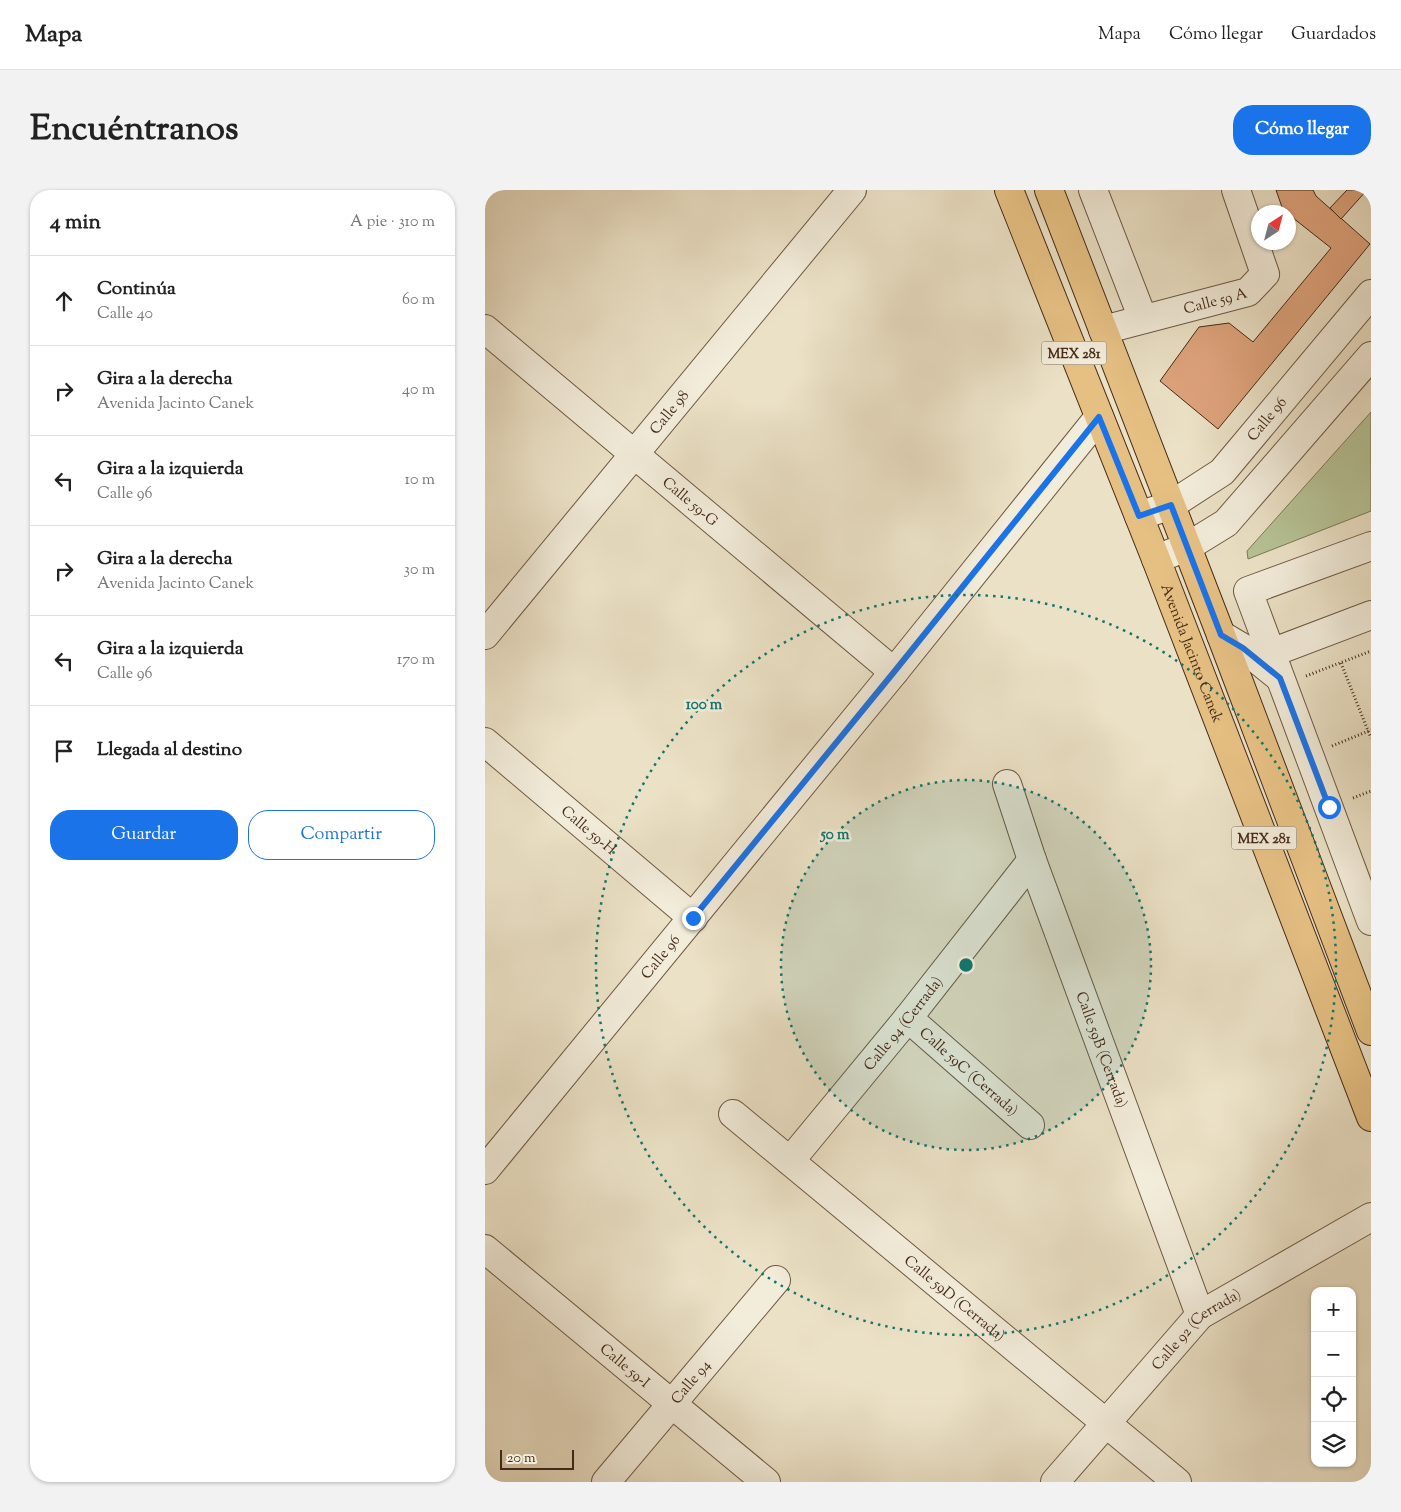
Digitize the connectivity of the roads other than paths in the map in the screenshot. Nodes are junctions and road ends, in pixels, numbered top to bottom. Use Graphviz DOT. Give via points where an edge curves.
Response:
graph roads {
  1 [pos="852,190"];
  2 [pos="1009,190"];
  3 [pos="1049,190"];
  4 [pos="1093,190"];
  5 [pos="1236,190"];
  6 [pos="1371,294"];
  7 [pos="1143,319"];
  8 [pos="485,329"];
  9 [pos="1103,330"];
  10 [pos="1371,356"];
  11 [pos="1099,417"];
  12 [pos="634,454"];
  13 [pos="1171,505"];
  14 [pos="1139,516"];
  15 [pos="1371,546"];
  16 [pos="1187,547"];
  17 [pos="1156,559"];
  18 [pos="1371,615"];
  19 [pos="485,635"];
  20 [pos="1221,635"];
  21 [pos="1271,653"];
  22 [pos="894,672"];
  23 [pos="1280,678"];
  24 [pos="485,742"];
  25 [pos="1007,784"];
  26 [pos="1032,860"];
  27 [pos="693,918"];
  28 [pos="1371,921"];
  29 [pos="908,1018"];
  30 [pos="1371,1031"];
  31 [pos="733,1114"];
  32 [pos="1371,1117"];
  33 [pos="1030,1125"];
  34 [pos="790,1161"];
  35 [pos="485,1170"];
  36 [pos="1371,1217"];
  37 [pos="485,1248"];
  38 [pos="776,1280"];
  39 [pos="1200,1315"];
  40 [pos="672,1404"];
  41 [pos="1106,1423"];
  42 [pos="606,1482"];
  43 [pos="765,1482"];
  44 [pos="1055,1482"];
  45 [pos="1177,1482"];
  1 -- 12 [label="street, Calle 98"];
  2 -- 11 [label="main road, Avenida Jacinto Canek / MEX 281"];
  3 -- 9 [label="main road, MEX 281"];
  4 -- 7 [label="street"];
  5 -- 7 [label="street, Calle 59 A" via="1265,274 1248,292"];
  6 -- 13 [label="street, Calle 96" via="1222,472"];
  7 -- 9 [label="street, Calle 59 A"];
  8 -- 12 [label="street, Calle 59-G"];
  9 -- 13 [label="main road, MEX 281"];
  10 -- 16 [label="street" via="1226,523"];
  11 -- 14 [label="main road, Avenida Jacinto Canek / MEX 281"];
  11 -- 22 [label="street, Calle 96"];
  12 -- 19 [label="street, Calle 98"];
  12 -- 22 [label="street, Calle 59-G"];
  13 -- 14 [label="street, Calle 96"];
  13 -- 16 [label="main road, MEX 281"];
  14 -- 17 [label="main road, Avenida Jacinto Canek / MEX 281"];
  15 -- 21 [label="street" via="1248,591"];
  16 -- 17 [label="street"];
  16 -- 20 [label="main road, MEX 281"];
  17 -- 32 [label="main road, Avenida Jacinto Canek / MEX 281"];
  18 -- 21 [label="street"];
  20 -- 23 [label="street"];
  20 -- 30 [label="main road, MEX 281"];
  21 -- 23 [label="street"];
  22 -- 27 [label="street, Calle 96"];
  23 -- 28 [label="street"];
  24 -- 27 [label="street, Calle 59-H"];
  25 -- 26 [label="street, Calle 59B (Cerrada)"];
  26 -- 29 [label="street, Calle 94 (Cerrada)"];
  26 -- 39 [label="street, Calle 59B (Cerrada)"];
  27 -- 35 [label="street, Calle 96"];
  29 -- 33 [label="street, Calle 59C (Cerrada)"];
  29 -- 34 [label="street, Calle 94 (Cerrada)"];
  31 -- 34 [label="street, Calle 59D (Cerrada)"];
  34 -- 41 [label="street, Calle 59D (Cerrada)"];
  36 -- 39 [label="street, Calle 92 (Cerrada)"];
  37 -- 40 [label="street, Calle 59-I"];
  38 -- 40 [label="street, Calle 94"];
  39 -- 41 [label="street, Calle 92 (Cerrada)"];
  40 -- 42 [label="street, Calle 94"];
  40 -- 43 [label="street, Calle 59-I"];
  41 -- 44 [label="street, Calle 92 (Cerrada)"];
  41 -- 45 [label="street, Calle 59D (Cerrada)"];
}
